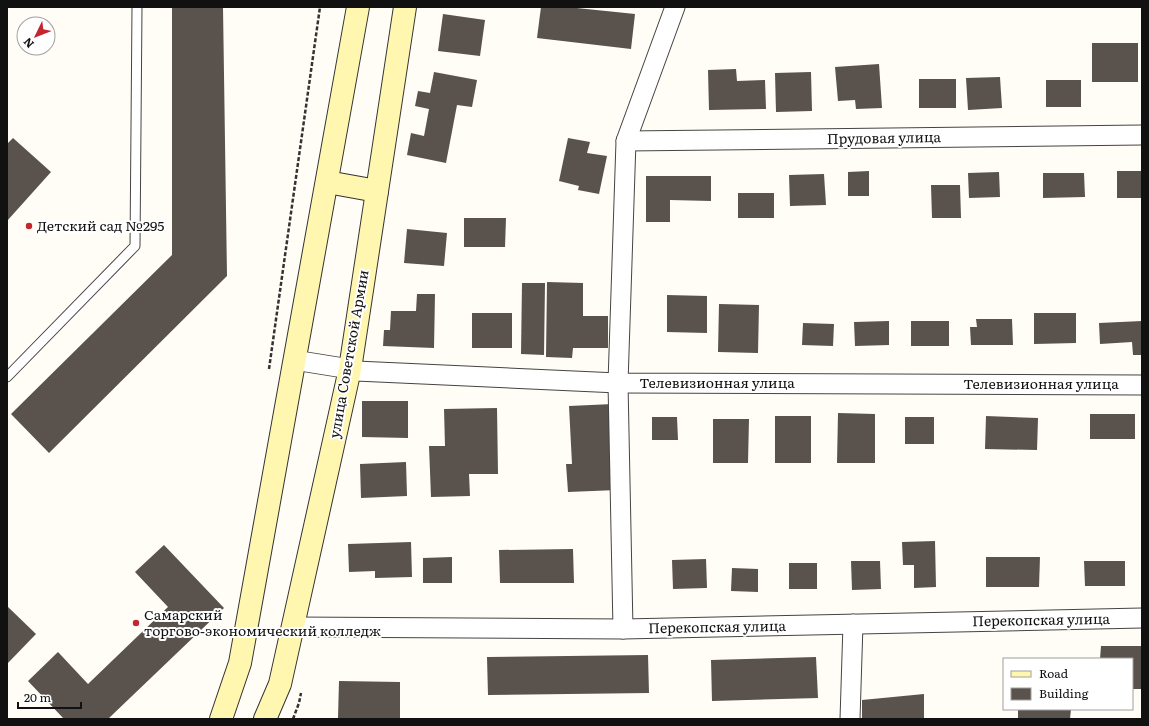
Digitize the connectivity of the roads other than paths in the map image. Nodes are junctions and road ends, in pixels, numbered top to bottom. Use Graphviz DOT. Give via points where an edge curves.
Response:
graph roads {
  1 [pos="137,7"];
  2 [pos="358,7"];
  3 [pos="405,7"];
  4 [pos="675,7"];
  5 [pos="1142,135"];
  6 [pos="626,142"];
  7 [pos="327,182"];
  8 [pos="377,191"];
  9 [pos="294,360"];
  10 [pos="350,369"];
  11 [pos="7,376"];
  12 [pos="618,383"];
  13 [pos="1142,384"];
  14 [pos="1142,618"];
  15 [pos="853,624"];
  16 [pos="293,627"];
  17 [pos="623,629"];
  18 [pos="221,719"];
  19 [pos="264,719"];
  20 [pos="850,719"];
  1 -- 11 [label="lane" via="135,246"];
  2 -- 7 [label="main road"];
  3 -- 8 [label="main road, улица Советской Армии"];
  4 -- 6 [label="street"];
  5 -- 6 [label="street, Прудовая улица"];
  6 -- 12 [label="street"];
  7 -- 8 [label="main road"];
  7 -- 9 [label="main road"];
  8 -- 10 [label="main road, улица Советской Армии"];
  9 -- 10 [label="street, Телевизионная улица"];
  9 -- 18 [label="main road" via="240,663"];
  10 -- 12 [label="street, Телевизионная улица" via="356,372"];
  10 -- 16 [label="main road, улица Советской Армии"];
  12 -- 13 [label="street, Телевизионная улица"];
  12 -- 17 [label="street"];
  14 -- 15 [label="street, Перекопская улица"];
  15 -- 17 [label="street, Перекопская улица"];
  15 -- 20 [label="street"];
  16 -- 17 [label="street, Перекопская улица"];
  16 -- 19 [label="main road, улица Советской Армии" via="280,684"];
}
